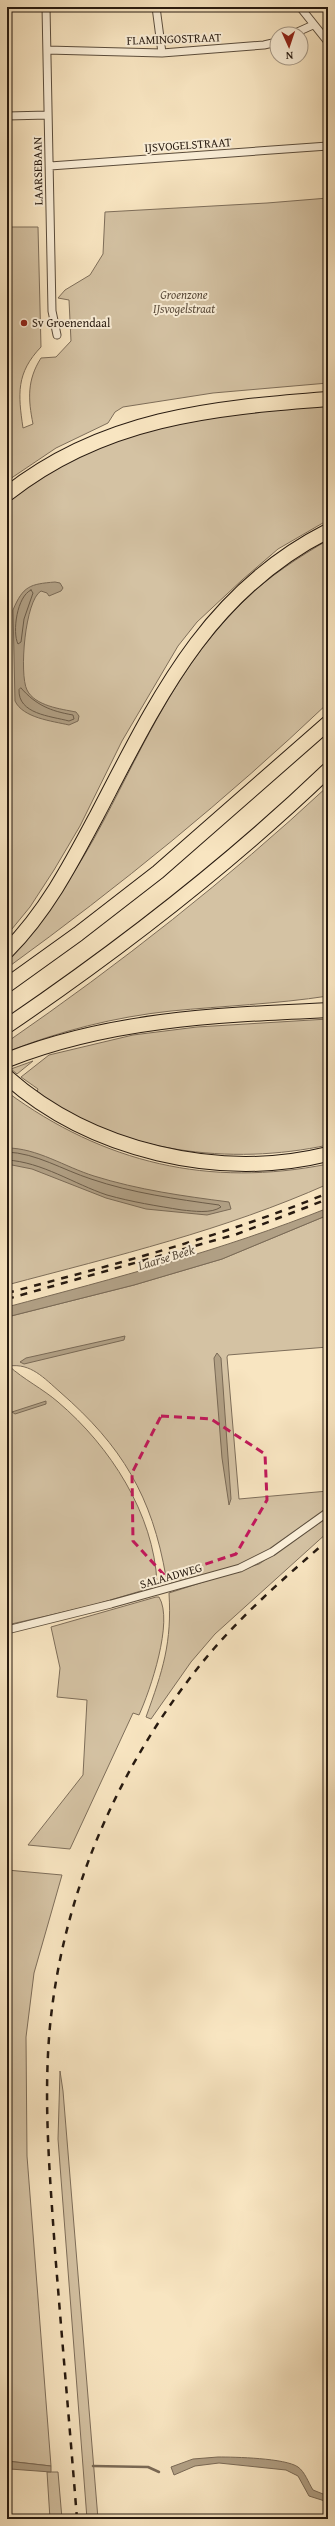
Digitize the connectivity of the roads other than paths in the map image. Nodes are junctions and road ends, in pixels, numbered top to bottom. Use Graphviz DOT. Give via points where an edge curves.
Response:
graph roads {
  1 [pos="46,7"];
  2 [pos="156,7"];
  3 [pos="300,7"];
  4 [pos="312,25"];
  5 [pos="309,26"];
  6 [pos="328,42"];
  7 [pos="269,44"];
  8 [pos="47,50"];
  9 [pos="162,53"];
  10 [pos="7,116"];
  11 [pos="48,116"];
  12 [pos="328,146"];
  13 [pos="50,166"];
  14 [pos="57,335"];
  15 [pos="328,398"];
  16 [pos="7,494"];
  17 [pos="328,531"];
  18 [pos="328,723"];
  19 [pos="328,770"];
  20 [pos="7,951"];
  21 [pos="7,985"];
  22 [pos="328,1010"];
  23 [pos="7,1026"];
  24 [pos="7,1060"];
  25 [pos="7,1077"];
  26 [pos="328,1154"];
  27 [pos="328,1512"];
  28 [pos="7,1630"];
  1 -- 8 [label="street, LAARSEBAAN"];
  2 -- 9 [label="street"];
  3 -- 4 [label="street"];
  4 -- 5 [label="street"];
  4 -- 6 [label="street"];
  7 -- 9 [label="street, FLAMINGOSTRAAT"];
  8 -- 9 [label="street, FLAMINGOSTRAAT"];
  8 -- 11 [label="street, LAARSEBAAN"];
  10 -- 11 [label="street"];
  11 -- 13 [label="street, LAARSEBAAN"];
  12 -- 13 [label="street, IJSVOGELSTRAAT"];
  13 -- 14 [label="street, LAARSEBAAN" via="52,311"];
  15 -- 16 [label="highway" via="202,411 137,426 104,437 68,454"];
  17 -- 20 [label="highway" via="288,554 261,574 239,593 200,635 148,719 62,880 23,936"];
  18 -- 21 [label="highway" via="147,881"];
  19 -- 23 [label="highway" via="169,908 108,955"];
  22 -- 24 [label="highway" via="194,1017 142,1024 81,1036"];
  25 -- 26 [label="highway" via="62,1116 99,1134 174,1157 250,1163 296,1160"];
  27 -- 28 [label="street, SALAADWEG" via="272,1552 240,1568"];
}
